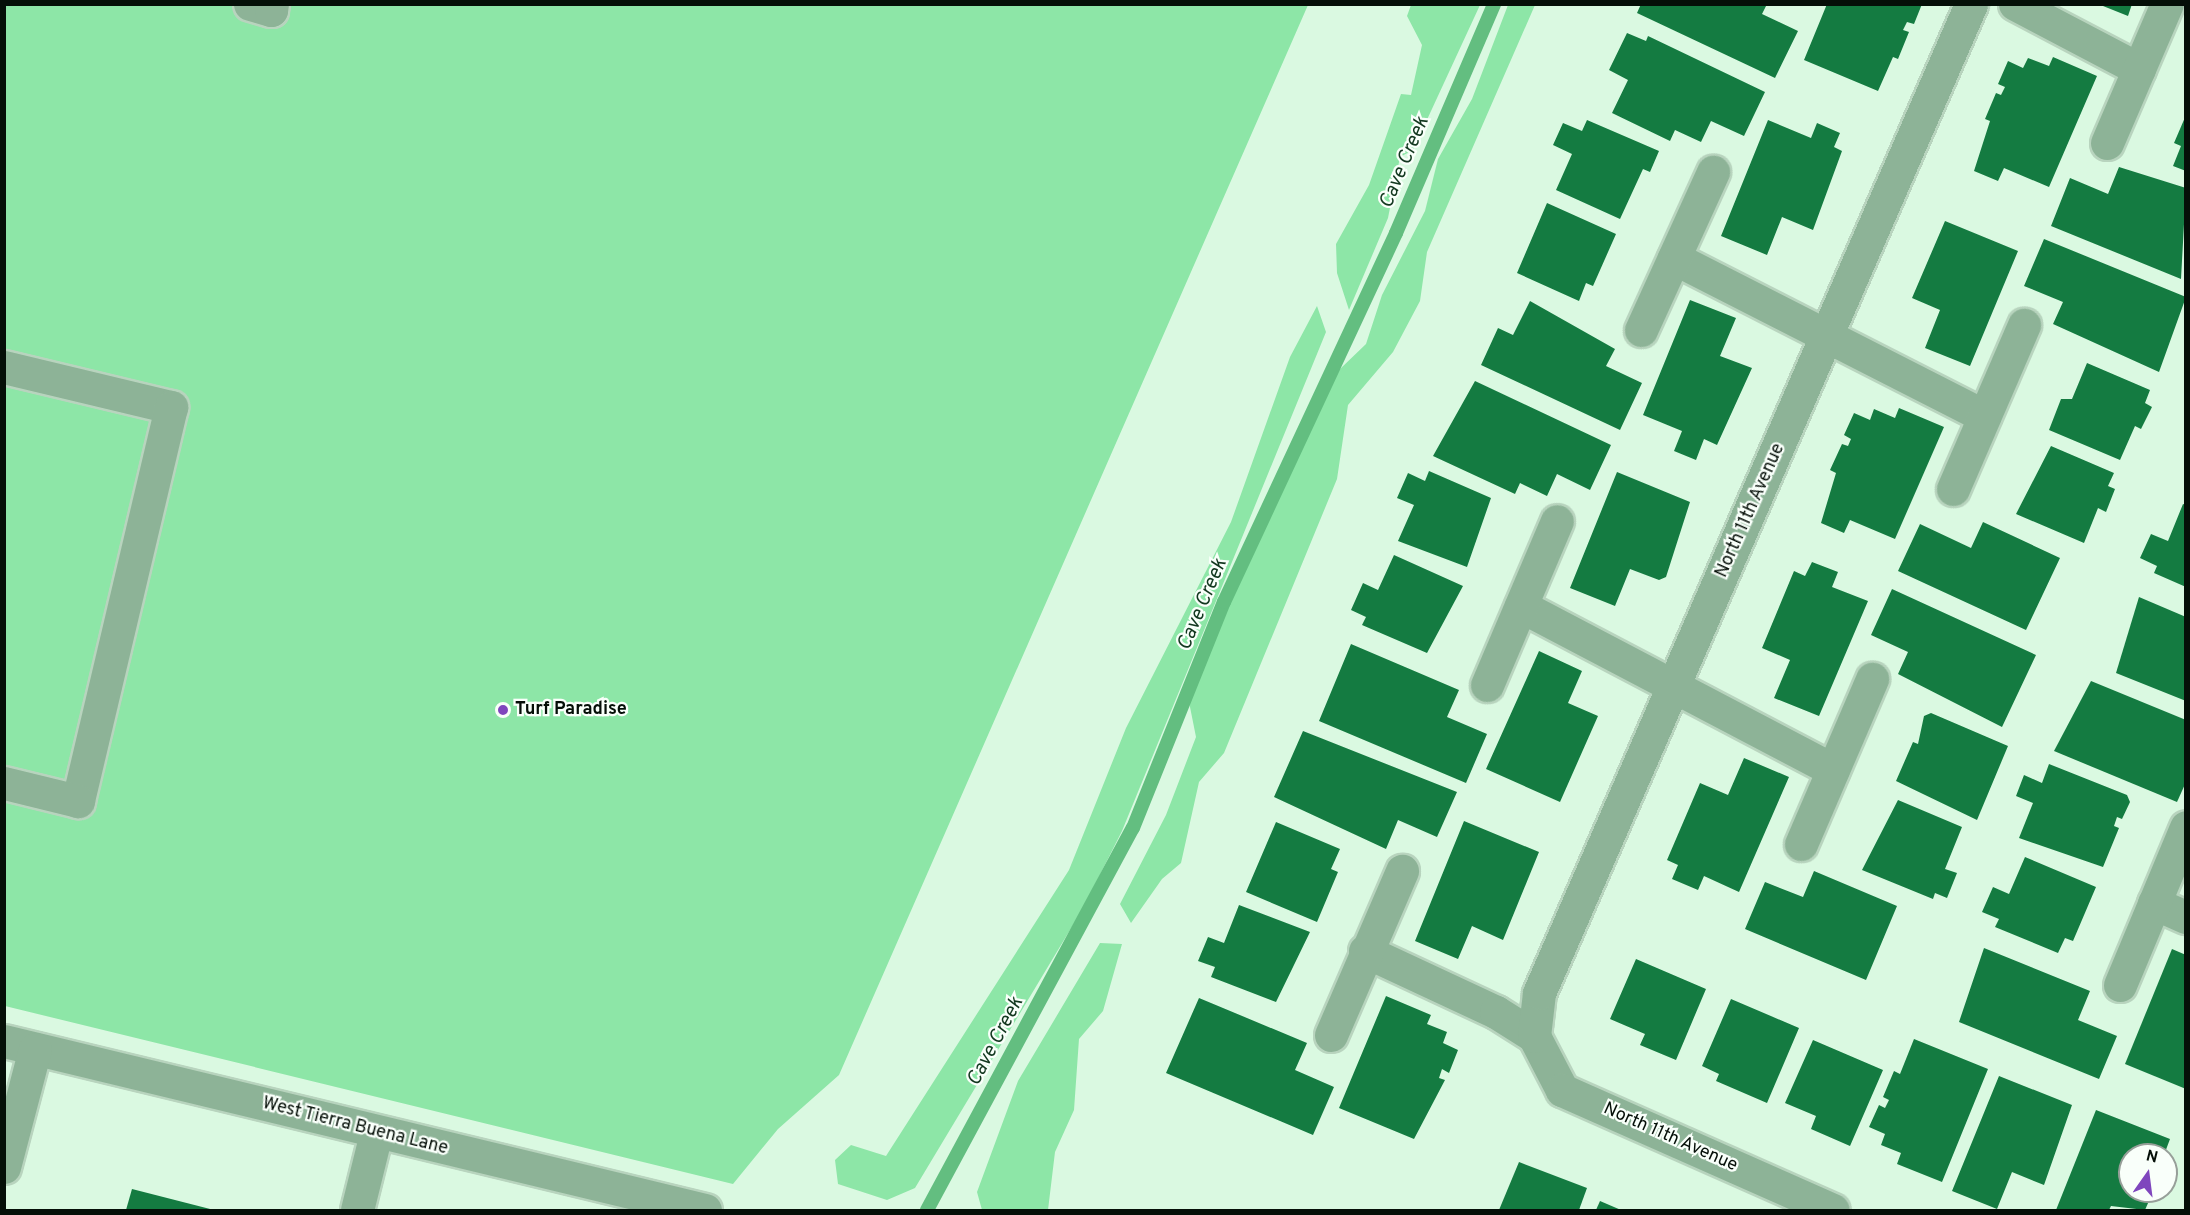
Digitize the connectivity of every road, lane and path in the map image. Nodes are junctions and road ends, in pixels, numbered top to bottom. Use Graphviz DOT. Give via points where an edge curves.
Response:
graph roads {
  1 [pos="1971,4"];
  2 [pos="2015,4"];
  3 [pos="2167,4"];
  4 [pos="2139,69"];
  5 [pos="2107,143"];
  6 [pos="1713,172"];
  7 [pos="1674,258"];
  8 [pos="2024,325"];
  9 [pos="1641,330"];
  10 [pos="1828,334"];
  11 [pos="4,367"];
  12 [pos="1984,416"];
  13 [pos="1953,489"];
  14 [pos="1557,521"];
  15 [pos="1521,606"];
  16 [pos="1872,679"];
  17 [pos="1487,685"];
  18 [pos="1674,689"];
  19 [pos="1833,770"];
  20 [pos="4,783"];
  21 [pos="2186,827"];
  22 [pos="1801,844"];
  23 [pos="1402,870"];
  24 [pos="2154,903"];
  25 [pos="2186,917"];
  26 [pos="1365,951"];
  27 [pos="2120,985"];
  28 [pos="1331,1035"];
  29 [pos="1534,1036"];
  30 [pos="20,1045"];
  31 [pos="376,1133"];
  32 [pos="4,1167"];
  33 [pos="357,1210"];
  34 [pos="705,1210"];
  35 [pos="1833,1210"];
  1 -- 10 [label="street, North 11th Avenue"];
  2 -- 4 [label="street"];
  3 -- 4 [label="street"];
  4 -- 5 [label="street"];
  6 -- 7 [label="street"];
  7 -- 9 [label="street"];
  7 -- 10 [label="street"];
  8 -- 12 [label="street"];
  10 -- 12 [label="street"];
  10 -- 18 [label="street, North 11th Avenue"];
  11 -- 20 [label="street" via="171,407 78,801"];
  12 -- 13 [label="street"];
  14 -- 15 [label="street"];
  15 -- 17 [label="street"];
  15 -- 18 [label="street"];
  16 -- 19 [label="street"];
  18 -- 19 [label="street"];
  18 -- 29 [label="street, North 11th Avenue" via="1539,993"];
  19 -- 22 [label="street"];
  21 -- 24 [label="street"];
  23 -- 26 [label="street"];
  24 -- 25 [label="street"];
  24 -- 27 [label="street"];
  26 -- 28 [label="street"];
  26 -- 29 [label="street" via="1496,1012"];
  29 -- 35 [label="street, North 11th Avenue" via="1562,1090"];
  30 -- 31 [label="street, West Tierra Buena Lane"];
  30 -- 32 [label="street"];
  31 -- 33 [label="street"];
  31 -- 34 [label="street, West Tierra Buena Lane"];
}
